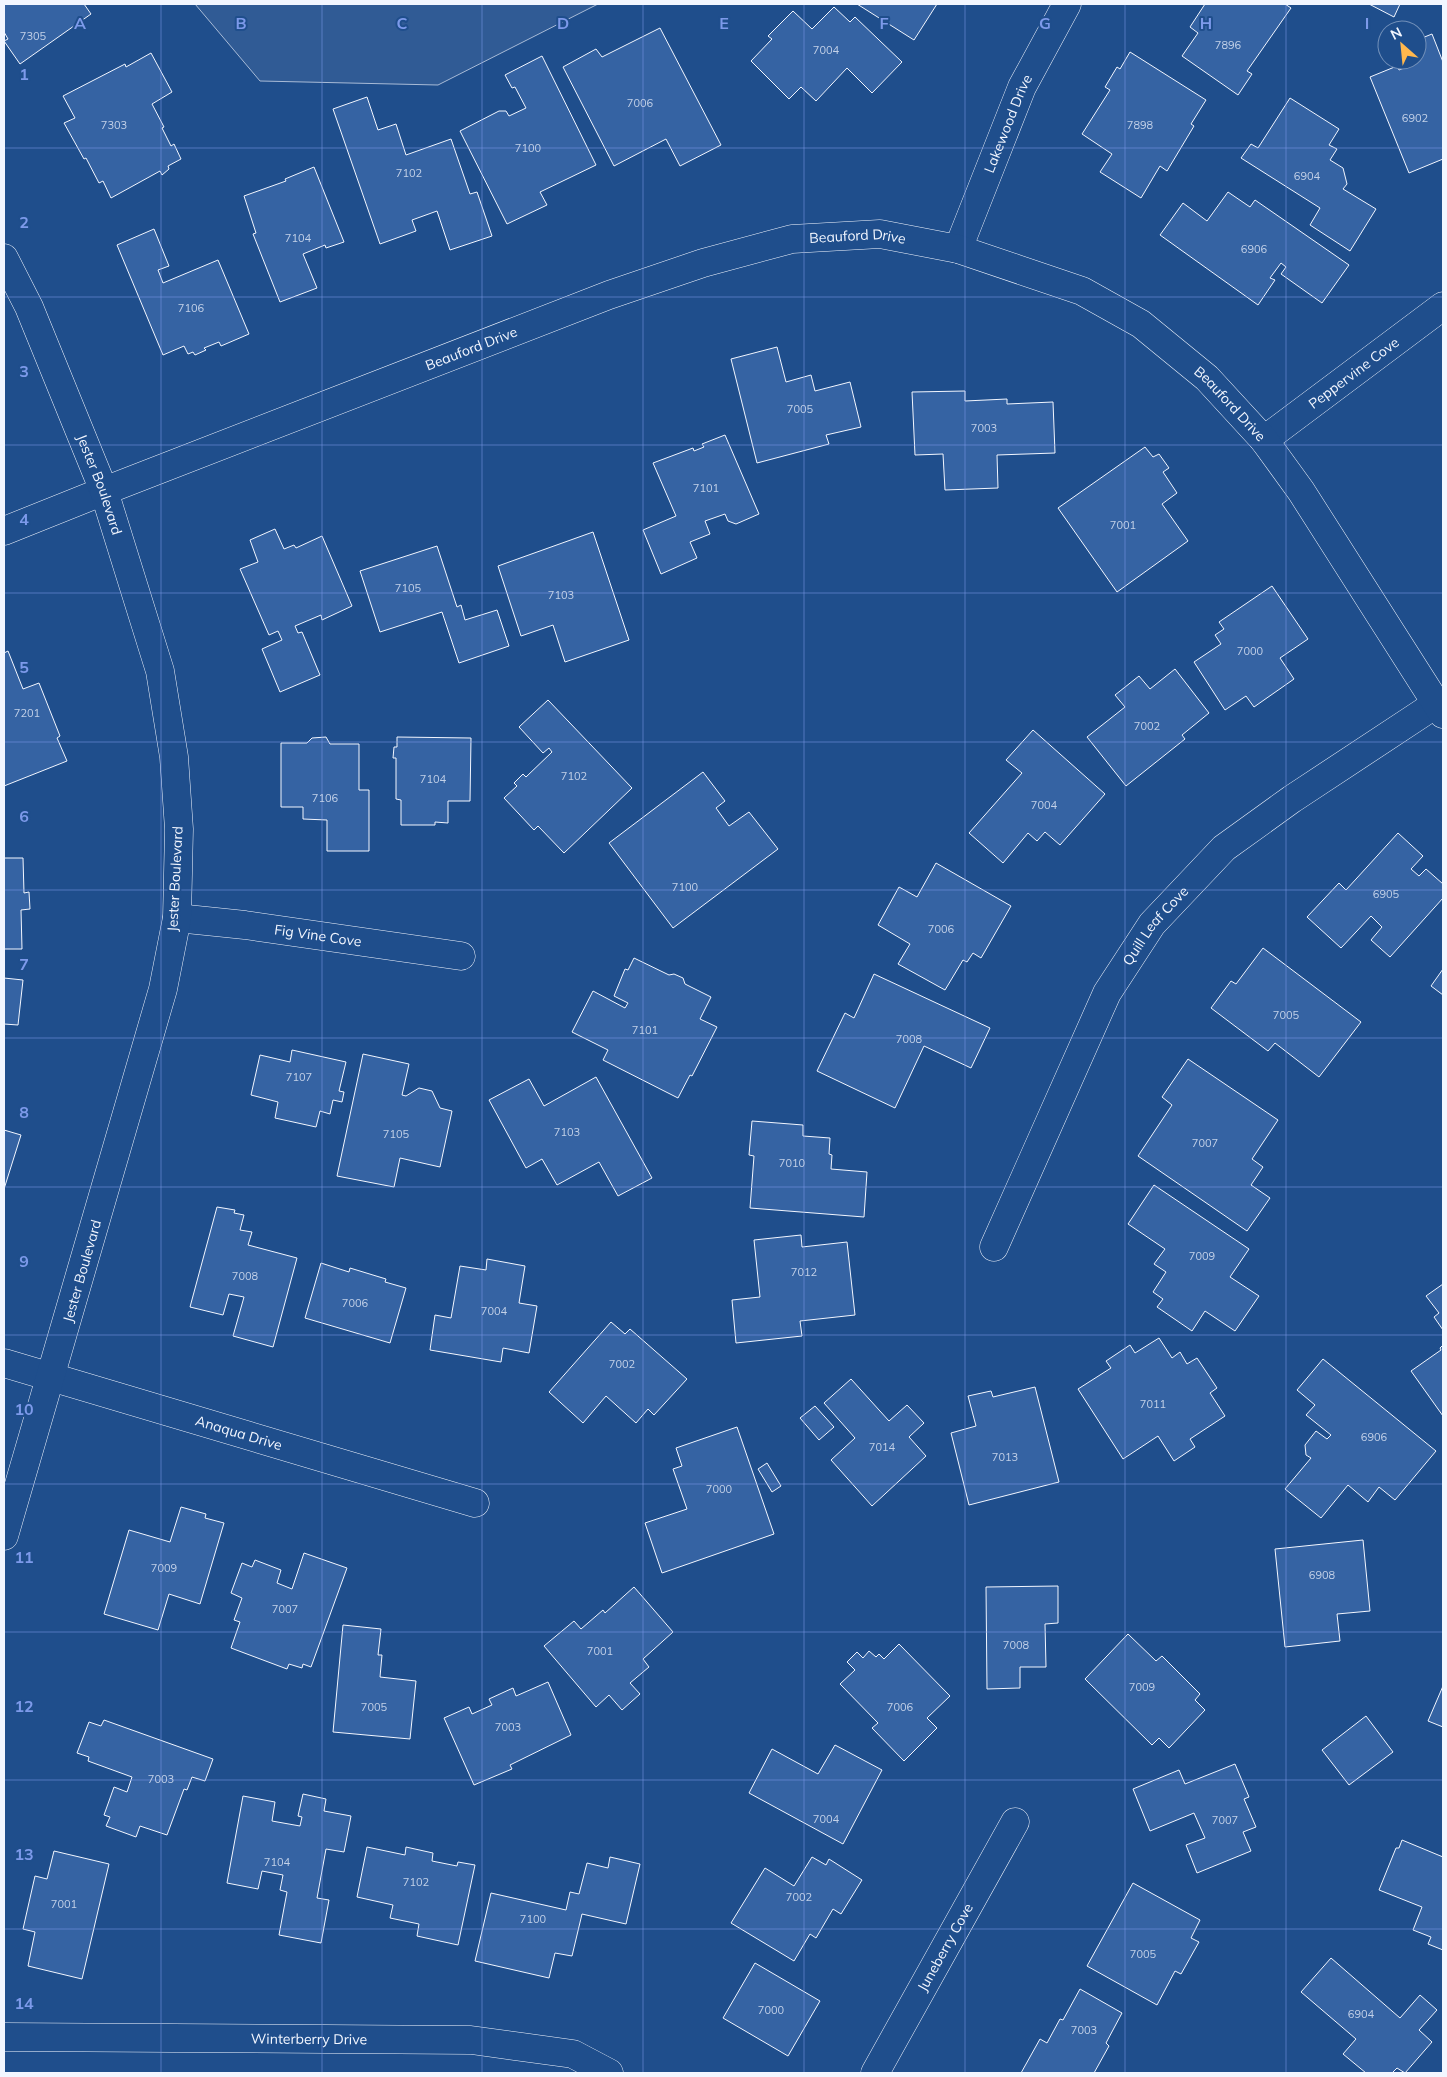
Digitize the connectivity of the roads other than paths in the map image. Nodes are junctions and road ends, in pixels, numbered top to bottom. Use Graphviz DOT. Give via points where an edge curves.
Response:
graph roads {
  1 [pos="1067,4"];
  2 [pos="958,249"];
  3 [pos="4,258"];
  4 [pos="1443,306"];
  5 [pos="1264,440"];
  6 [pos="104,490"];
  7 [pos="4,531"];
  8 [pos="1439,709"];
  9 [pos="177,918"];
  10 [pos="461,956"];
  11 [pos="994,1247"];
  12 [pos="4,1363"];
  13 [pos="51,1378"];
  14 [pos="475,1502"];
  15 [pos="4,1536"];
  16 [pos="1015,1822"];
  17 [pos="4,2037"];
  18 [pos="571,2064"];
  19 [pos="609,2073"];
  20 [pos="875,2073"];
  1 -- 2 [label="street, Lakewood Drive" via="1022,87"];
  2 -- 5 [label="street, Beauford Drive" via="1082,292 1141,324 1207,378"];
  2 -- 6 [label="street, Beauford Drive" via="880,234 792,239 703,263 609,295"];
  3 -- 6 [label="street, Jester Boulevard" via="29,307"];
  4 -- 5 [label="street, Peppervine Cove"];
  5 -- 8 [label="street, Beauford Drive" via="1301,492"];
  6 -- 7 [label="street, Beauford Drive"];
  6 -- 9 [label="street, Jester Boulevard" via="160,671 174,757 179,829"];
  8 -- 11 [label="street, Quill Leaf Cove" via="1292,800 1224,848 1152,924 1107,993"];
  9 -- 10 [label="street, Fig Vine Cove"];
  9 -- 13 [label="street, Jester Boulevard" via="163,989"];
  12 -- 13 [label="street, Anaqua Drive"];
  13 -- 14 [label="street, Anaqua Drive"];
  13 -- 15 [label="street, Jester Boulevard"];
  16 -- 20 [label="street, Juneberry Cove"];
  17 -- 18 [label="street, Winterberry Drive" via="471,2040"];
  18 -- 19 [label="street, Winterberry Drive"];
}
